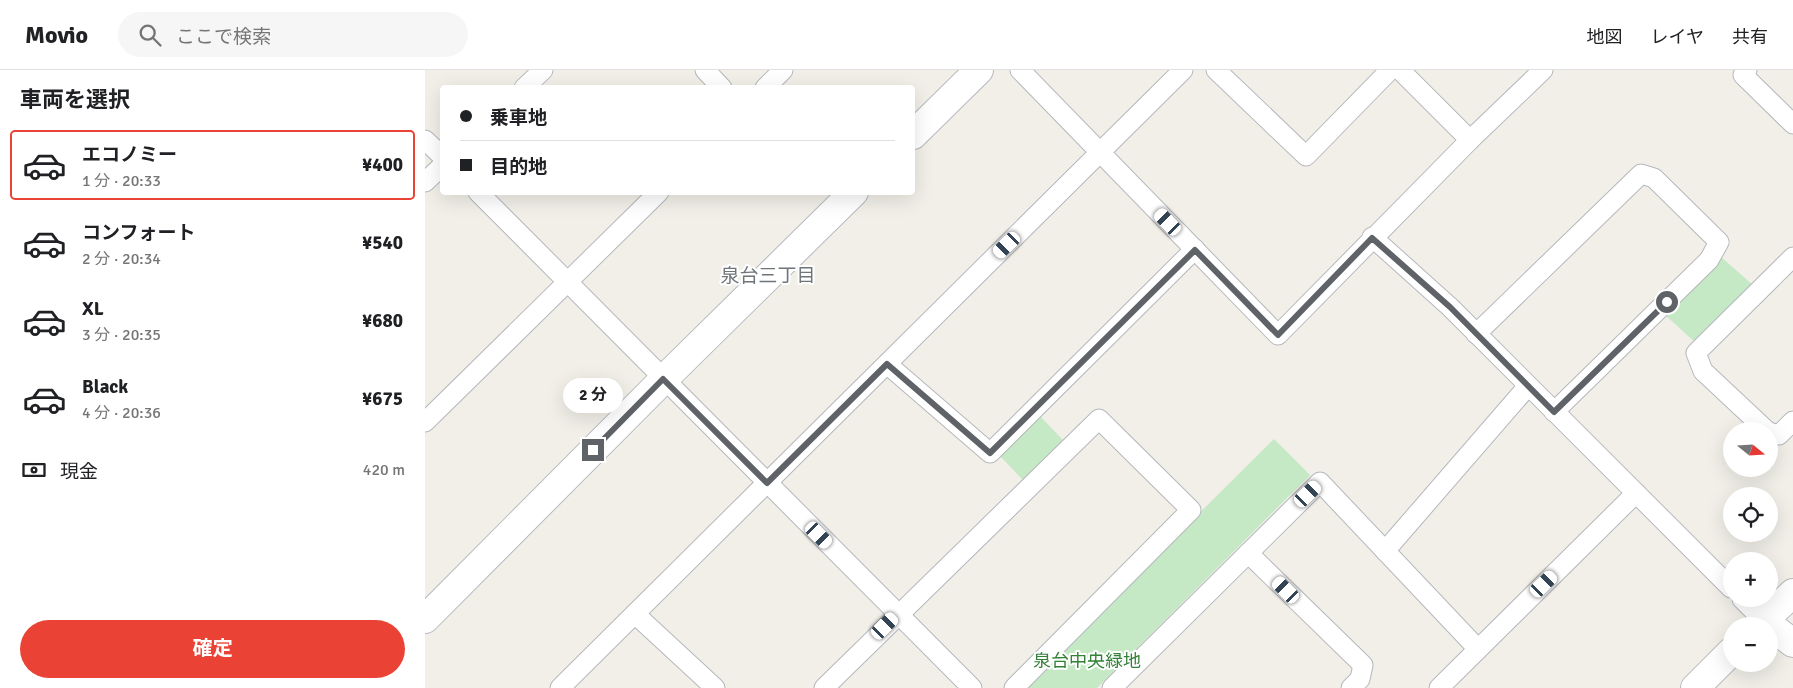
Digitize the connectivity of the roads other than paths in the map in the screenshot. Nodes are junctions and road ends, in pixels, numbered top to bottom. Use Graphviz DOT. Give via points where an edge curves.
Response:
graph roads {
  1 [pos="543,70"];
  2 [pos="705,70"];
  3 [pos="783,70"];
  4 [pos="979,70"];
  5 [pos="1020,70"];
  6 [pos="1183,70"];
  7 [pos="1216,70"];
  8 [pos="1390,70"];
  9 [pos="1400,70"];
  10 [pos="1543,70"];
  11 [pos="1747,70"];
  12 [pos="527,85"];
  13 [pos="719,85"];
  14 [pos="768,85"];
  15 [pos="1793,124"];
  16 [pos="915,133"];
  17 [pos="425,140"];
  18 [pos="1470,140"];
  19 [pos="1100,152"];
  20 [pos="440,154"];
  21 [pos="440,168"];
  22 [pos="425,182"];
  23 [pos="481,195"];
  24 [pos="656,195"];
  25 [pos="851,195"];
  26 [pos="1372,238"];
  27 [pos="1195,250"];
  28 [pos="1793,257"];
  29 [pos="567,282"];
  30 [pos="1476,334"];
  31 [pos="887,364"];
  32 [pos="663,379"];
  33 [pos="1528,386"];
  34 [pos="1554,412"];
  35 [pos="1793,421"];
  36 [pos="425,422"];
  37 [pos="1757,422"];
  38 [pos="1778,434"];
  39 [pos="767,483"];
  40 [pos="1636,493"];
  41 [pos="1385,551"];
  42 [pos="1248,553"];
  43 [pos="1723,580"];
  44 [pos="1793,593"];
  45 [pos="1747,607"];
  46 [pos="635,614"];
  47 [pos="897,614"];
  48 [pos="1755,617"];
  49 [pos="1768,617"];
  50 [pos="425,619"];
  51 [pos="1778,634"];
  52 [pos="1793,643"];
  53 [pos="1478,649"];
  54 [pos="1723,660"];
  55 [pos="560,688"];
  56 [pos="715,688"];
  57 [pos="824,688"];
  58 [pos="972,688"];
  59 [pos="1014,688"];
  60 [pos="1112,688"];
  61 [pos="1351,688"];
  62 [pos="1439,688"];
  63 [pos="1695,688"];
  1 -- 12 [label="street"];
  2 -- 13 [label="street"];
  3 -- 14 [label="street"];
  4 -- 16 [label="street"];
  5 -- 19 [label="street"];
  6 -- 19 [label="street"];
  7 -- 8 [label="street" via="1306,156"];
  9 -- 18 [label="street"];
  10 -- 18 [label="street"];
  11 -- 15 [label="street" via="1743,75"];
  17 -- 20 [label="street"];
  18 -- 26 [label="street"];
  19 -- 27 [label="street"];
  19 -- 31 [label="street"];
  21 -- 22 [label="street"];
  23 -- 29 [label="street"];
  24 -- 29 [label="street"];
  25 -- 32 [label="street"];
  26 -- 27 [label="street" via="1278,335"];
  26 -- 30 [label="street"];
  27 -- 31 [label="street" via="990,453"];
  28 -- 37 [label="street" via="1696,353 1703,371"];
  29 -- 32 [label="street"];
  29 -- 36 [label="street"];
  30 -- 33 [label="street"];
  30 -- 34 [label="street" via="1641,174 1654,178 1719,242 1709,260"];
  31 -- 39 [label="street"];
  32 -- 39 [label="street"];
  32 -- 50 [label="street"];
  33 -- 34 [label="street"];
  33 -- 41 [label="street"];
  34 -- 40 [label="street"];
  35 -- 38 [label="street"];
  39 -- 46 [label="street"];
  39 -- 47 [label="street"];
  40 -- 43 [label="street"];
  40 -- 53 [label="street"];
  41 -- 42 [label="street" via="1320,482"];
  41 -- 53 [label="street"];
  42 -- 60 [label="street"];
  42 -- 61 [label="street" via="1363,665 1361,679"];
  44 -- 49 [label="street"];
  45 -- 48 [label="street"];
  46 -- 55 [label="street"];
  46 -- 56 [label="street"];
  47 -- 57 [label="street"];
  47 -- 58 [label="street"];
  47 -- 59 [label="street" via="1099,419 1191,510"];
  51 -- 52 [label="street"];
  53 -- 62 [label="street"];
  54 -- 63 [label="street"];
}
